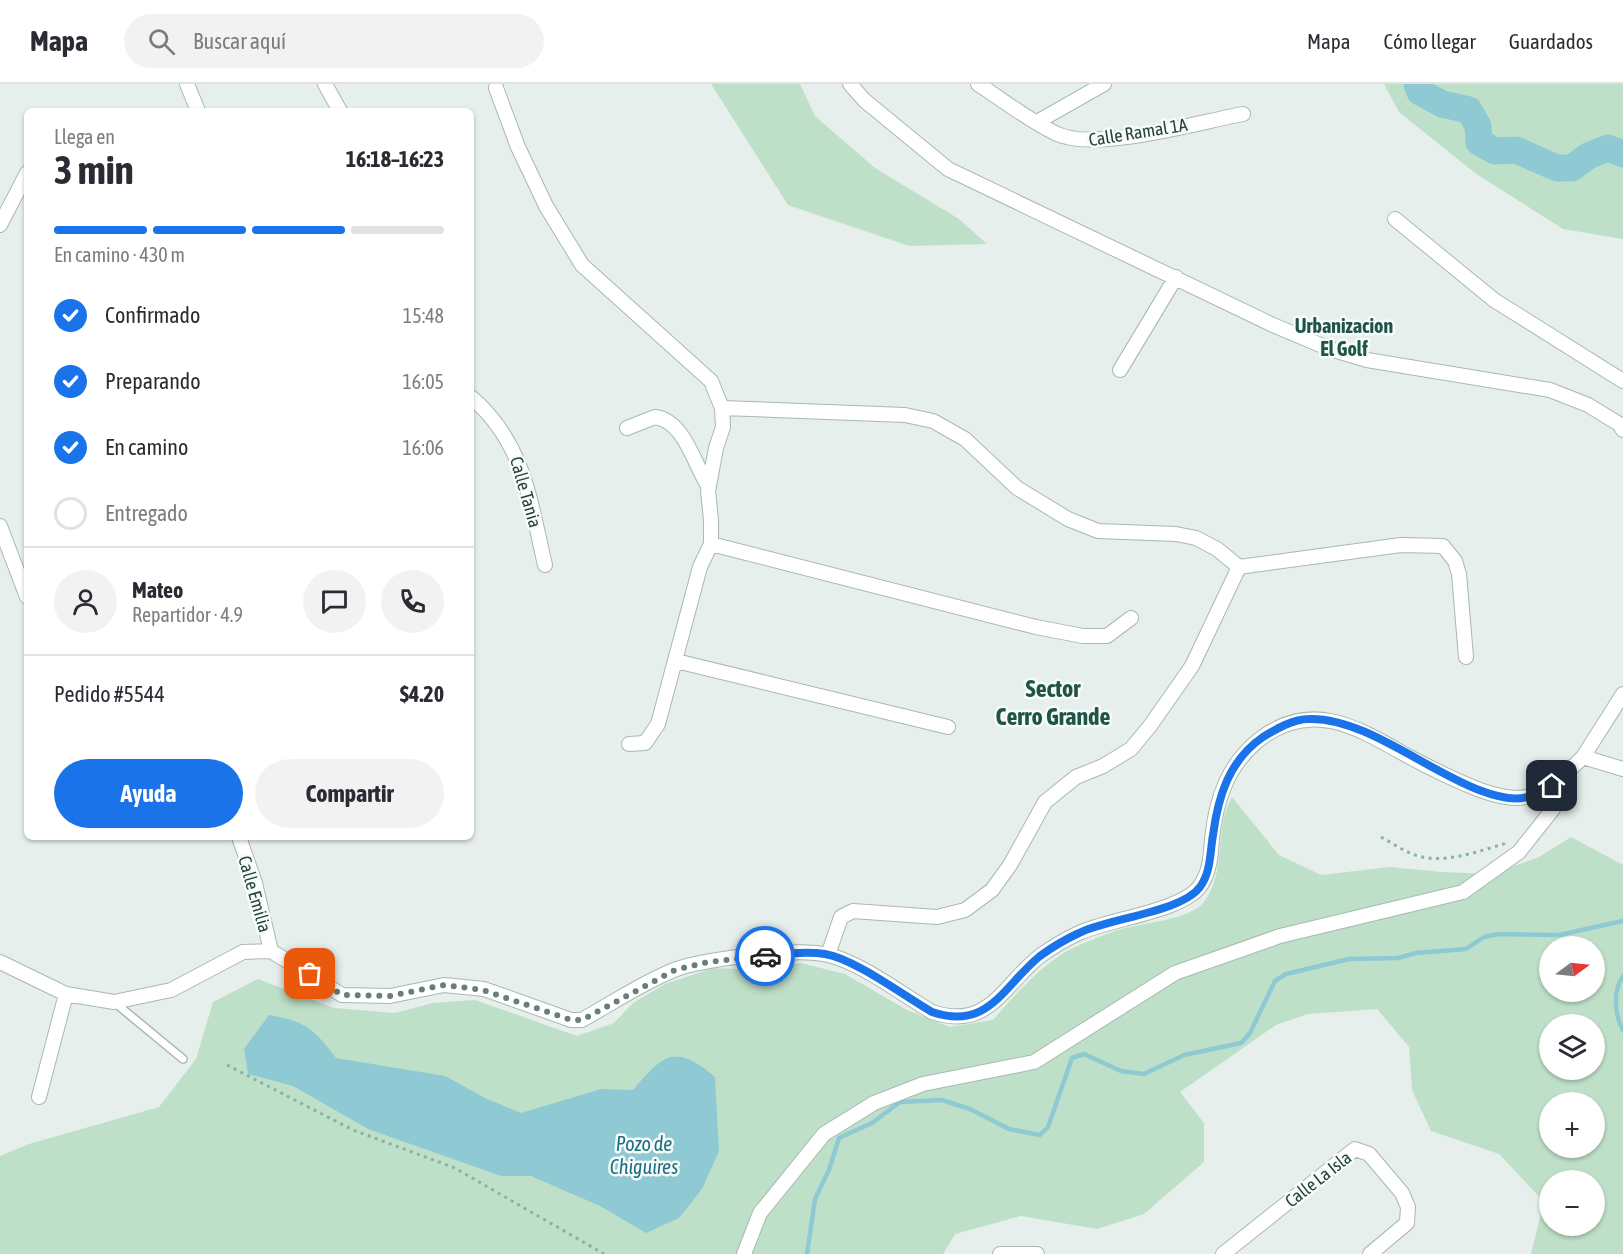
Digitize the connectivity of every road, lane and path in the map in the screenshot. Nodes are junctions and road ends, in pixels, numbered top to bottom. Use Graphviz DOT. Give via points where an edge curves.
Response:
graph roads {
  1 [pos="187,84"];
  2 [pos="325,84"];
  3 [pos="850,84"];
  4 [pos="978,84"];
  5 [pos="1104,84"];
  6 [pos="496,88"];
  7 [pos="197,108"];
  8 [pos="338,108"];
  9 [pos="1244,114"];
  10 [pos="1037,122"];
  11 [pos="24,179"];
  12 [pos="1395,219"];
  13 [pos="0,225"];
  14 [pos="1176,277"];
  15 [pos="1120,370"];
  16 [pos="1623,381"];
  17 [pos="474,400"];
  18 [pos="722,408"];
  19 [pos="627,428"];
  20 [pos="1623,430"];
  21 [pos="709,486"];
  22 [pos="0,526"];
  23 [pos="711,544"];
  24 [pos="545,565"];
  25 [pos="1239,567"];
  26 [pos="24,589"];
  27 [pos="1131,618"];
  28 [pos="1466,657"];
  29 [pos="676,661"];
  30 [pos="1623,694"];
  31 [pos="948,727"];
  32 [pos="630,744"];
  33 [pos="1583,757"];
  34 [pos="1623,770"];
  35 [pos="1568,771"];
  36 [pos="1381,837"];
  37 [pos="240,840"];
  38 [pos="1512,841"];
  39 [pos="271,951"];
  40 [pos="828,955"];
  41 [pos="0,962"];
  42 [pos="66,994"];
  43 [pos="114,1002"];
  44 [pos="183,1059"];
  45 [pos="227,1065"];
  46 [pos="39,1097"];
  47 [pos="604,1254"];
  48 [pos="744,1254"];
  49 [pos="1000,1254"];
  50 [pos="1037,1254"];
  51 [pos="1223,1254"];
  52 [pos="1370,1254"];
  1 -- 7 [label="street"];
  2 -- 8 [label="street"];
  3 -- 14 [label="street" via="948,169"];
  4 -- 10 [label="street, Calle Ramal 1A"];
  5 -- 10 [label="street"];
  6 -- 18 [label="street" via="546,206 582,265 711,381"];
  9 -- 10 [label="street, Calle Ramal 1A" via="1108,140 1083,141 1056,134"];
  11 -- 13 [label="street"];
  12 -- 16 [label="street" via="1494,300"];
  14 -- 15 [label="street"];
  14 -- 20 [label="street" via="1330,349 1367,360 1550,390 1588,405"];
  17 -- 24 [label="street, Calle Tania" via="507,435 520,460"];
  18 -- 21 [label="street" via="723,427"];
  18 -- 25 [label="street" via="905,415 933,421 965,440 1017,488 1068,519 1098,531 1196,538"];
  19 -- 21 [label="street" via="655,417 669,422 680,433"];
  21 -- 23 [label="street"];
  22 -- 26 [label="street"];
  23 -- 27 [label="street" via="1083,636 1107,636"];
  23 -- 29 [label="street" via="700,567"];
  25 -- 28 [label="street" via="1401,545 1443,546 1459,574"];
  25 -- 40 [label="street" via="1191,666 1150,726 1131,749 1076,777 1045,802 992,890 965,910 937,917 853,911 841,917"];
  29 -- 31 [label="street"];
  29 -- 32 [label="street" via="650,739"];
  30 -- 33 [label="street"];
  33 -- 34 [label="street"];
  33 -- 35 [label="street"];
  35 -- 40 [label="street" via="1552,786 1526,798 1492,795 1455,780 1369,732 1336,721 1307,718 1260,739 1225,780 1210,863 1201,886 1186,900 1079,933 1040,956 990,1006 970,1016 932,1012"];
  35 -- 48 [label="street" via="1553,809 1519,852 1463,892 1280,936 1175,973 1034,1062 923,1084 874,1103 824,1134 760,1213"];
  36 -- 38 [label="path" via="1412,854 1434,859"];
  37 -- 39 [label="street, Calle Emilia"];
  39 -- 40 [label="street" via="342,995 390,996 454,986 483,990 571,1020 582,1020 675,970 759,956 805,952"];
  39 -- 43 [label="street" via="243,952 171,990"];
  41 -- 42 [label="street"];
  42 -- 43 [label="street"];
  42 -- 46 [label="street"];
  43 -- 44 [label="lane"];
  45 -- 47 [label="path" via="353,1130 455,1168"];
  49 -- 50 [label="street"];
  51 -- 52 [label="street, Calle La Isla" via="1355,1149 1369,1154 1384,1169 1408,1207 1407,1223"];
}
